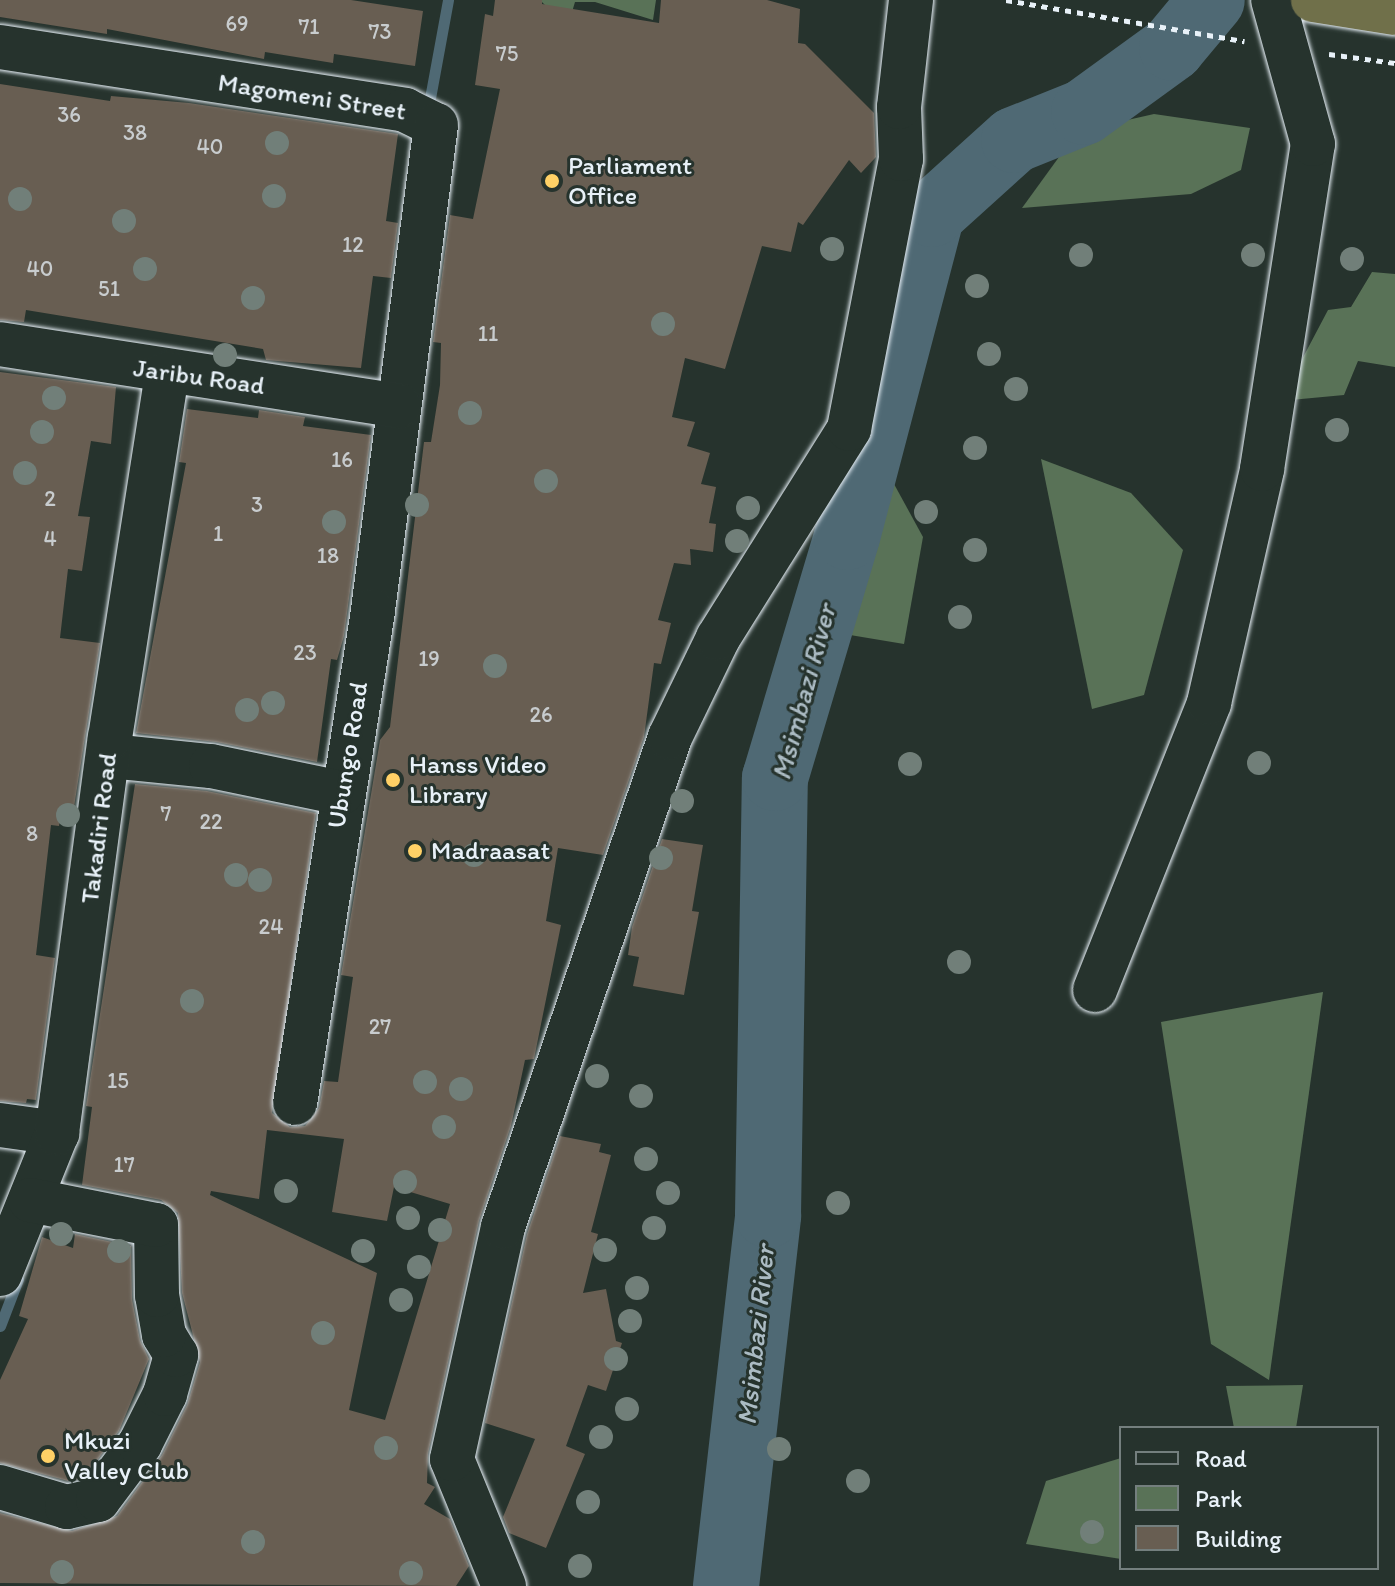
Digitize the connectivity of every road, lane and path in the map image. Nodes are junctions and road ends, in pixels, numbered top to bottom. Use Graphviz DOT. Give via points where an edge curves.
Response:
graph roads {
  1 [pos="911,0"];
  2 [pos="1006,0"];
  3 [pos="1273,0"];
  4 [pos="1313,0"];
  5 [pos="1395,13"];
  6 [pos="1257,43"];
  7 [pos="0,47"];
  8 [pos="0,344"];
  9 [pos="167,373"];
  10 [pos="399,406"];
  11 [pos="110,756"];
  12 [pos="341,793"];
  13 [pos="1095,990"];
  14 [pos="295,1103"];
  15 [pos="0,1125"];
  16 [pos="57,1133"];
  17 [pos="30,1200"];
  18 [pos="0,1274"];
  19 [pos="0,1487"];
  20 [pos="504,1586"];
  1 -- 20 [label="street" via="899,107 901,159 849,429 718,638 670,737 503,1227 452,1459"];
  2 -- 6 [label="path"];
  3 -- 13 [label="street" via="1313,144 1262,469 1209,703"];
  4 -- 5 [label="highway"];
  7 -- 10 [label="street, Magomeni Street" via="405,110 436,125"];
  8 -- 9 [label="street, Jaribu Road"];
  9 -- 10 [label="street, Jaribu Road"];
  9 -- 11 [label="street, Takadiri Road"];
  10 -- 12 [label="street, Ubungo Road" via="373,611"];
  11 -- 12 [label="street" via="211,766"];
  11 -- 16 [label="street, Takadiri Road"];
  12 -- 14 [label="street, Ubungo Road"];
  15 -- 16 [label="street"];
  16 -- 17 [label="street, Takadiri Road"];
  17 -- 18 [label="street, Takadiri Road"];
  17 -- 19 [label="street" via="156,1225 157,1295 164,1335 176,1355 165,1394 140,1444 98,1500 67,1507"];
}
